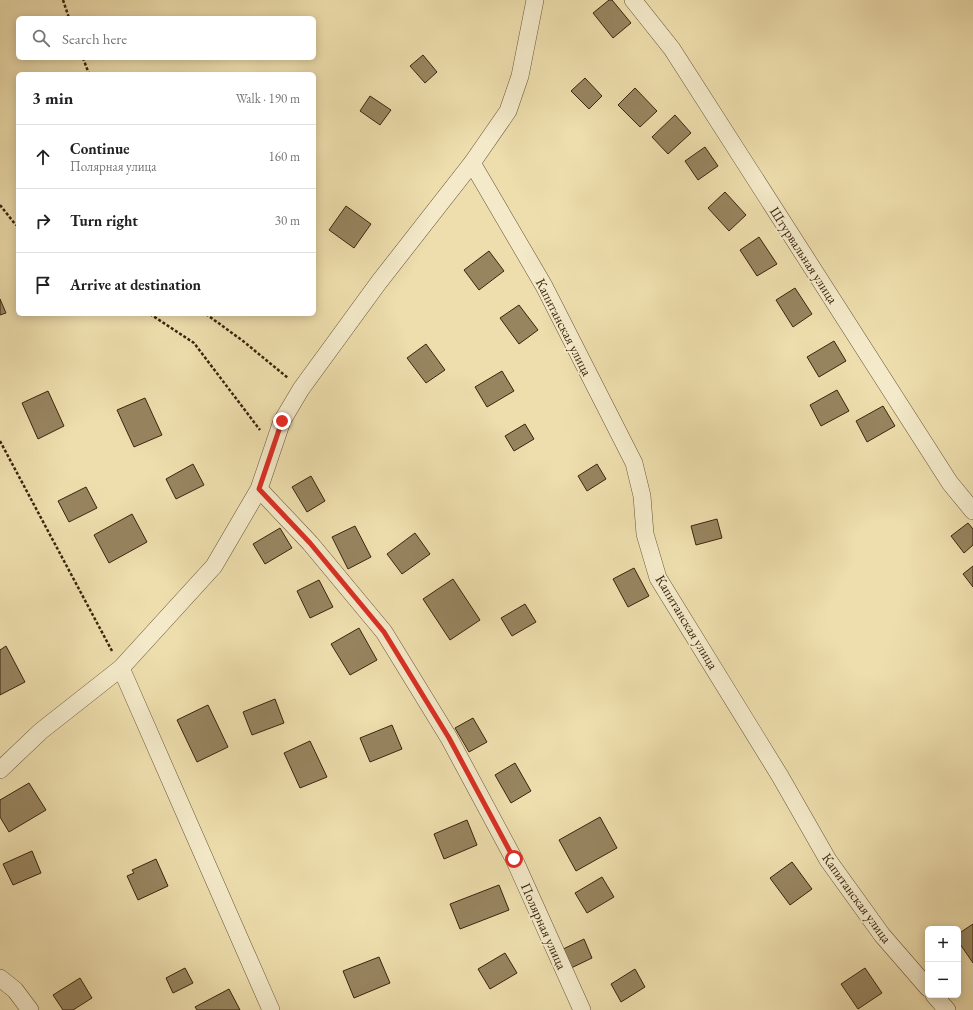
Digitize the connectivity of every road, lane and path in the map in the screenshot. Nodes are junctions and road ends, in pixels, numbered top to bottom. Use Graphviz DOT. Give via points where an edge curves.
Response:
graph roads {
  1 [pos="63,0"];
  2 [pos="535,0"];
  3 [pos="633,0"];
  4 [pos="68,16"];
  5 [pos="84,60"];
  6 [pos="88,72"];
  7 [pos="472,163"];
  8 [pos="0,205"];
  9 [pos="16,224"];
  10 [pos="153,316"];
  11 [pos="209,316"];
  12 [pos="301,389"];
  13 [pos="0,441"];
  14 [pos="274,448"];
  15 [pos="259,489"];
  16 [pos="973,512"];
  17 [pos="122,668"];
  18 [pos="0,770"];
  19 [pos="0,978"];
  20 [pos="925,985"];
  21 [pos="937,998"];
  22 [pos="30,1010"];
  23 [pos="271,1010"];
  24 [pos="582,1010"];
  25 [pos="947,1010"];
  1 -- 4 [label="path"];
  2 -- 7 [label="street" via="520,76 508,111"];
  3 -- 16 [label="street, Штурвальная улица" via="672,48 950,483"];
  5 -- 6 [label="path"];
  7 -- 12 [label="street" via="379,282"];
  7 -- 20 [label="street, Капитанская улица" via="544,286 634,463 642,496 645,534 658,578 780,776 828,860 882,936"];
  8 -- 9 [label="path"];
  10 -- 14 [label="path" via="194,343"];
  11 -- 12 [label="path"];
  12 -- 14 [label="street" via="282,421"];
  13 -- 17 [label="path"];
  14 -- 15 [label="street"];
  15 -- 17 [label="street" via="214,566"];
  15 -- 24 [label="street, Полярная улица" via="310,543 384,632 449,738 514,859"];
  17 -- 18 [label="street" via="41,731"];
  17 -- 23 [label="street"];
  19 -- 22 [label="street" via="15,990"];
  21 -- 25 [label="street"];
}
